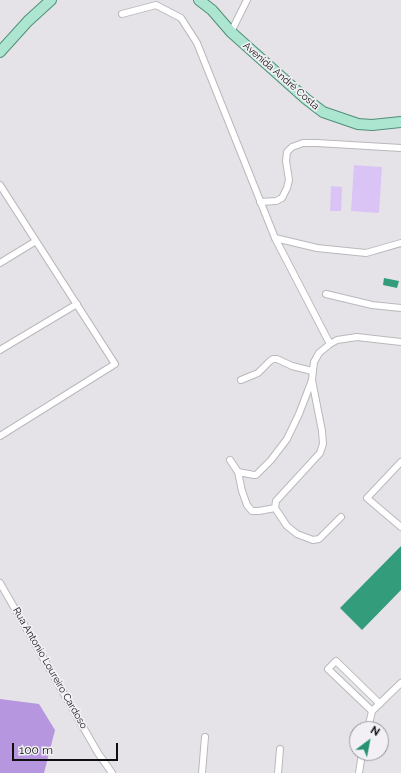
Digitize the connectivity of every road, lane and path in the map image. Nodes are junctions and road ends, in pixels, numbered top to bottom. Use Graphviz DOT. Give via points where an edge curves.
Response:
graph roads {
  1 [pos="51,0"];
  2 [pos="199,0"];
  3 [pos="247,0"];
  4 [pos="122,14"];
  5 [pos="232,32"];
  6 [pos="0,52"];
  7 [pos="401,122"];
  8 [pos="401,148"];
  9 [pos="0,185"];
  10 [pos="260,202"];
  11 [pos="275,238"];
  12 [pos="36,241"];
  13 [pos="401,243"];
  14 [pos="0,263"];
  15 [pos="326,294"];
  16 [pos="77,304"];
  17 [pos="401,308"];
  18 [pos="401,342"];
  19 [pos="330,344"];
  20 [pos="0,350"];
  21 [pos="312,371"];
  22 [pos="241,380"];
  23 [pos="312,380"];
  24 [pos="0,436"];
  25 [pos="230,460"];
  26 [pos="401,462"];
  27 [pos="238,472"];
  28 [pos="275,508"];
  29 [pos="341,517"];
  30 [pos="401,527"];
  31 [pos="0,583"];
  32 [pos="401,683"];
  33 [pos="380,704"];
  34 [pos="372,711"];
  35 [pos="370,721"];
  36 [pos="205,738"];
  37 [pos="280,749"];
  38 [pos="361,761"];
  39 [pos="112,773"];
  40 [pos="202,773"];
  41 [pos="278,773"];
  42 [pos="359,773"];
  1 -- 6 [label="main road"];
  2 -- 5 [label="main road, Avenida André Costa"];
  3 -- 5 [label="street"];
  4 -- 10 [label="street" via="156,5 180,18 197,43"];
  5 -- 7 [label="main road, Avenida André Costa" via="323,112 358,124"];
  8 -- 10 [label="street" via="317,143 303,143 292,147 287,152 289,180 282,198"];
  9 -- 12 [label="street"];
  10 -- 11 [label="street"];
  11 -- 13 [label="street" via="317,248 366,253"];
  11 -- 19 [label="street"];
  12 -- 14 [label="street"];
  12 -- 16 [label="street"];
  15 -- 17 [label="street" via="372,305"];
  16 -- 20 [label="street"];
  16 -- 24 [label="street" via="115,364"];
  18 -- 19 [label="street" via="357,337"];
  19 -- 21 [label="street" via="319,353"];
  21 -- 22 [label="street" via="273,359 258,373"];
  21 -- 23 [label="street"];
  23 -- 27 [label="street" via="287,439 271,460 256,475"];
  23 -- 28 [label="street" via="323,444 320,453 276,500"];
  25 -- 27 [label="street"];
  26 -- 30 [label="street" via="367,498"];
  27 -- 28 [label="street" via="242,491 252,510"];
  28 -- 29 [label="street" via="287,526 297,534 313,540 319,539"];
  31 -- 39 [label="street, Rua Antonio Loureiro Cardoso"];
  32 -- 33 [label="street"];
  33 -- 34 [label="street"];
  33 -- 34 [label="street" via="336,662 328,669"];
  34 -- 35 [label="street"];
  36 -- 40 [label="street"];
  37 -- 41 [label="street"];
  38 -- 42 [label="street"];
}
